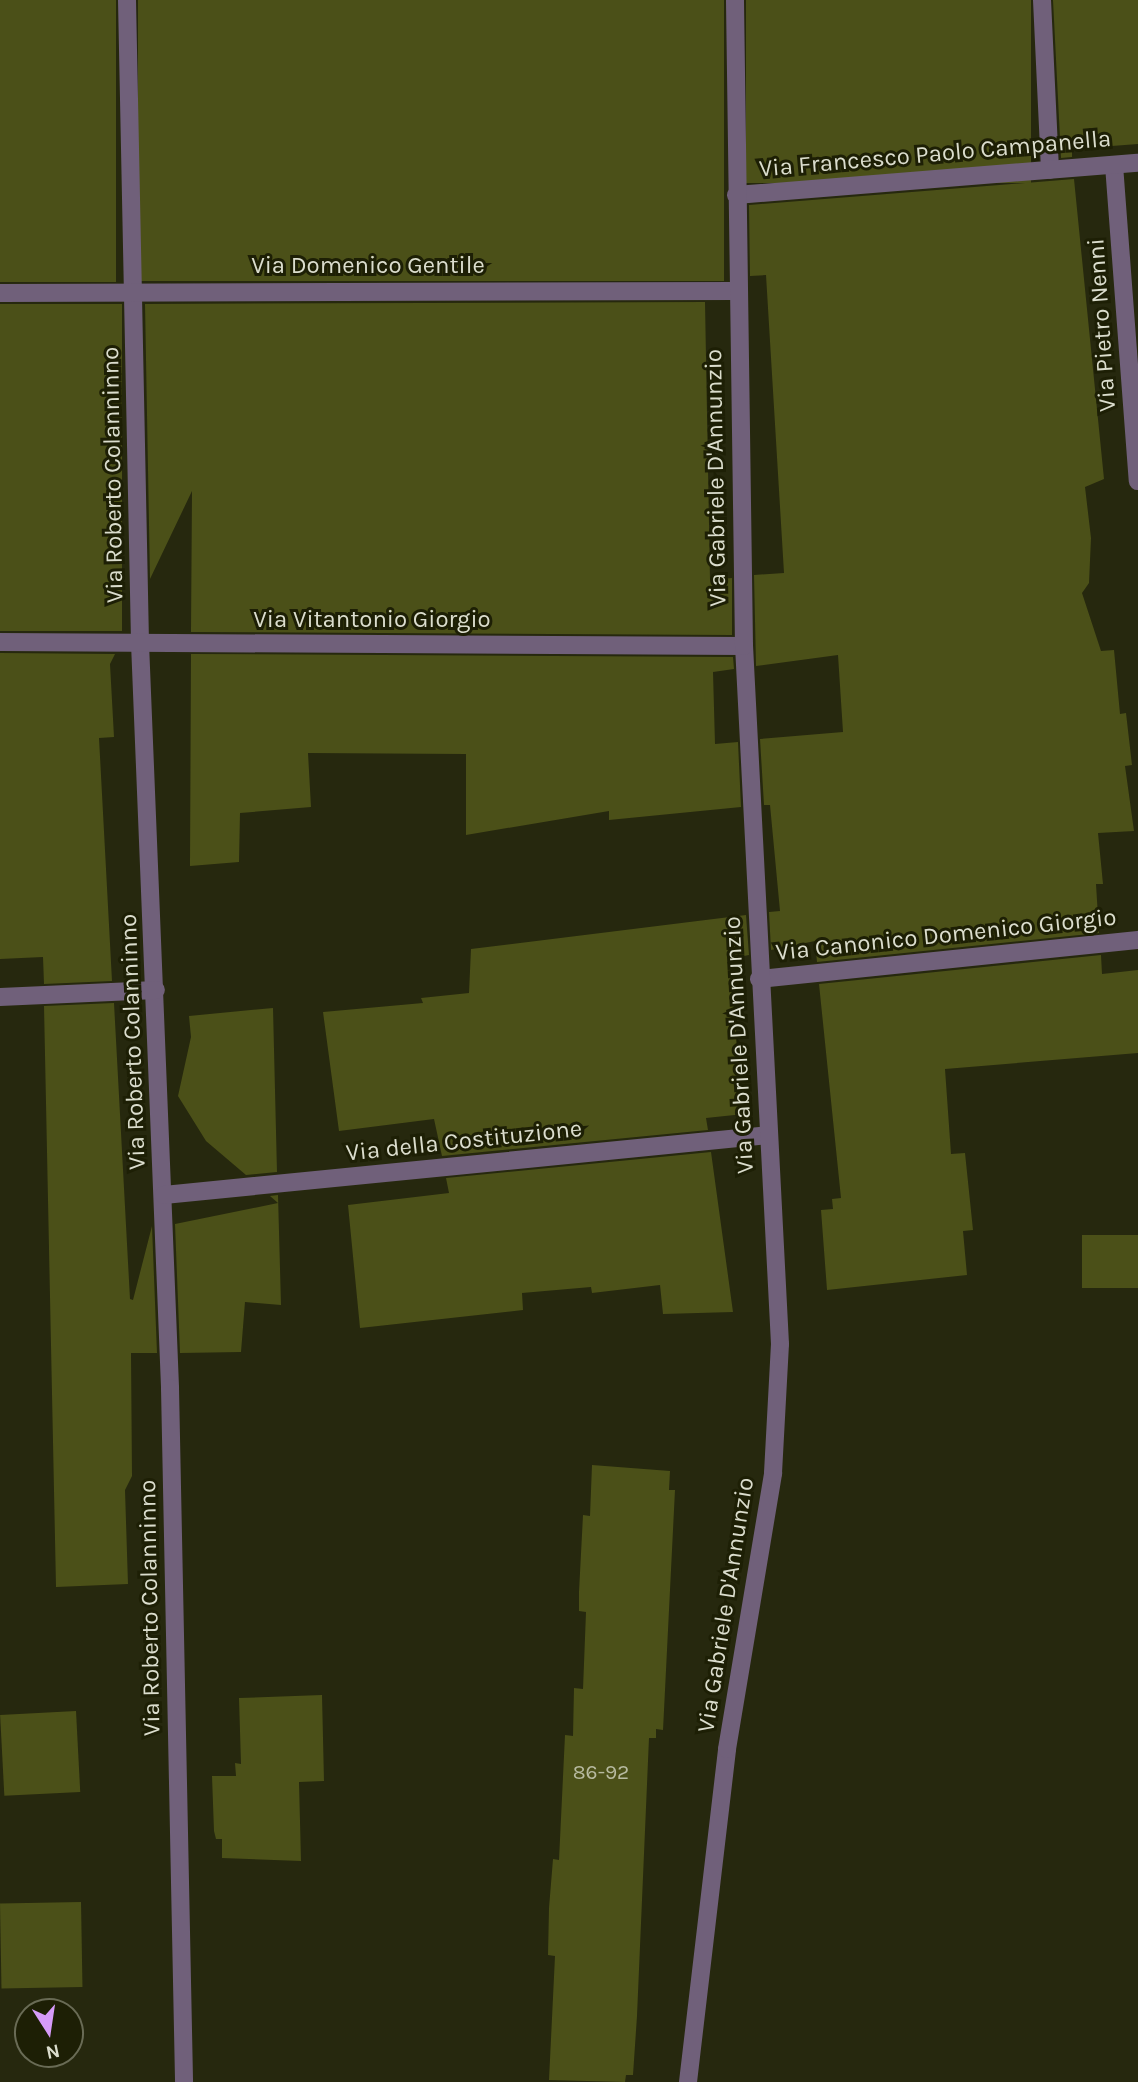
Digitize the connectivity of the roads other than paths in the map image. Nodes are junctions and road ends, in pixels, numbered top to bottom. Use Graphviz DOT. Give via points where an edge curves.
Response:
graph roads {
  1 [pos="127,0"];
  2 [pos="735,0"];
  3 [pos="1042,0"];
  4 [pos="1138,163"];
  5 [pos="1114,165"];
  6 [pos="1050,170"];
  7 [pos="736,195"];
  8 [pos="135,290"];
  9 [pos="737,291"];
  10 [pos="0,293"];
  11 [pos="1138,481"];
  12 [pos="0,642"];
  13 [pos="140,643"];
  14 [pos="744,646"];
  15 [pos="1138,940"];
  16 [pos="759,979"];
  17 [pos="156,990"];
  18 [pos="0,998"];
  19 [pos="769,1135"];
  20 [pos="163,1195"];
  21 [pos="184,2082"];
  22 [pos="688,2082"];
  1 -- 8 [label="street, Via Roberto Colanninno"];
  2 -- 7 [label="street, Via Gabriele D'Annunzio"];
  3 -- 6 [label="street"];
  4 -- 5 [label="street, Via Francesco Paolo Campanella"];
  5 -- 6 [label="street, Via Francesco Paolo Campanella"];
  5 -- 11 [label="street, Via Pietro Nenni"];
  6 -- 7 [label="street, Via Francesco Paolo Campanella"];
  7 -- 9 [label="street, Via Gabriele D'Annunzio"];
  8 -- 9 [label="street, Via Domenico Gentile"];
  8 -- 10 [label="street, Via Domenico Gentile"];
  8 -- 13 [label="street, Via Roberto Colanninno"];
  9 -- 14 [label="street, Via Gabriele D'Annunzio"];
  12 -- 13 [label="street, Via Vitantonio Giorgio"];
  13 -- 14 [label="street, Via Vitantonio Giorgio"];
  13 -- 17 [label="street, Via Roberto Colanninno"];
  14 -- 16 [label="street, Via Gabriele D'Annunzio"];
  15 -- 16 [label="street, Via Canonico Domenico Giorgio"];
  16 -- 19 [label="street, Via Gabriele D'Annunzio"];
  17 -- 18 [label="street"];
  17 -- 20 [label="street, Via Roberto Colanninno"];
  19 -- 20 [label="street, Via della Costituzione"];
  19 -- 22 [label="street, Via Gabriele D'Annunzio" via="780,1344 773,1473 727,1749"];
  20 -- 21 [label="street, Via Roberto Colanninno"];
}
